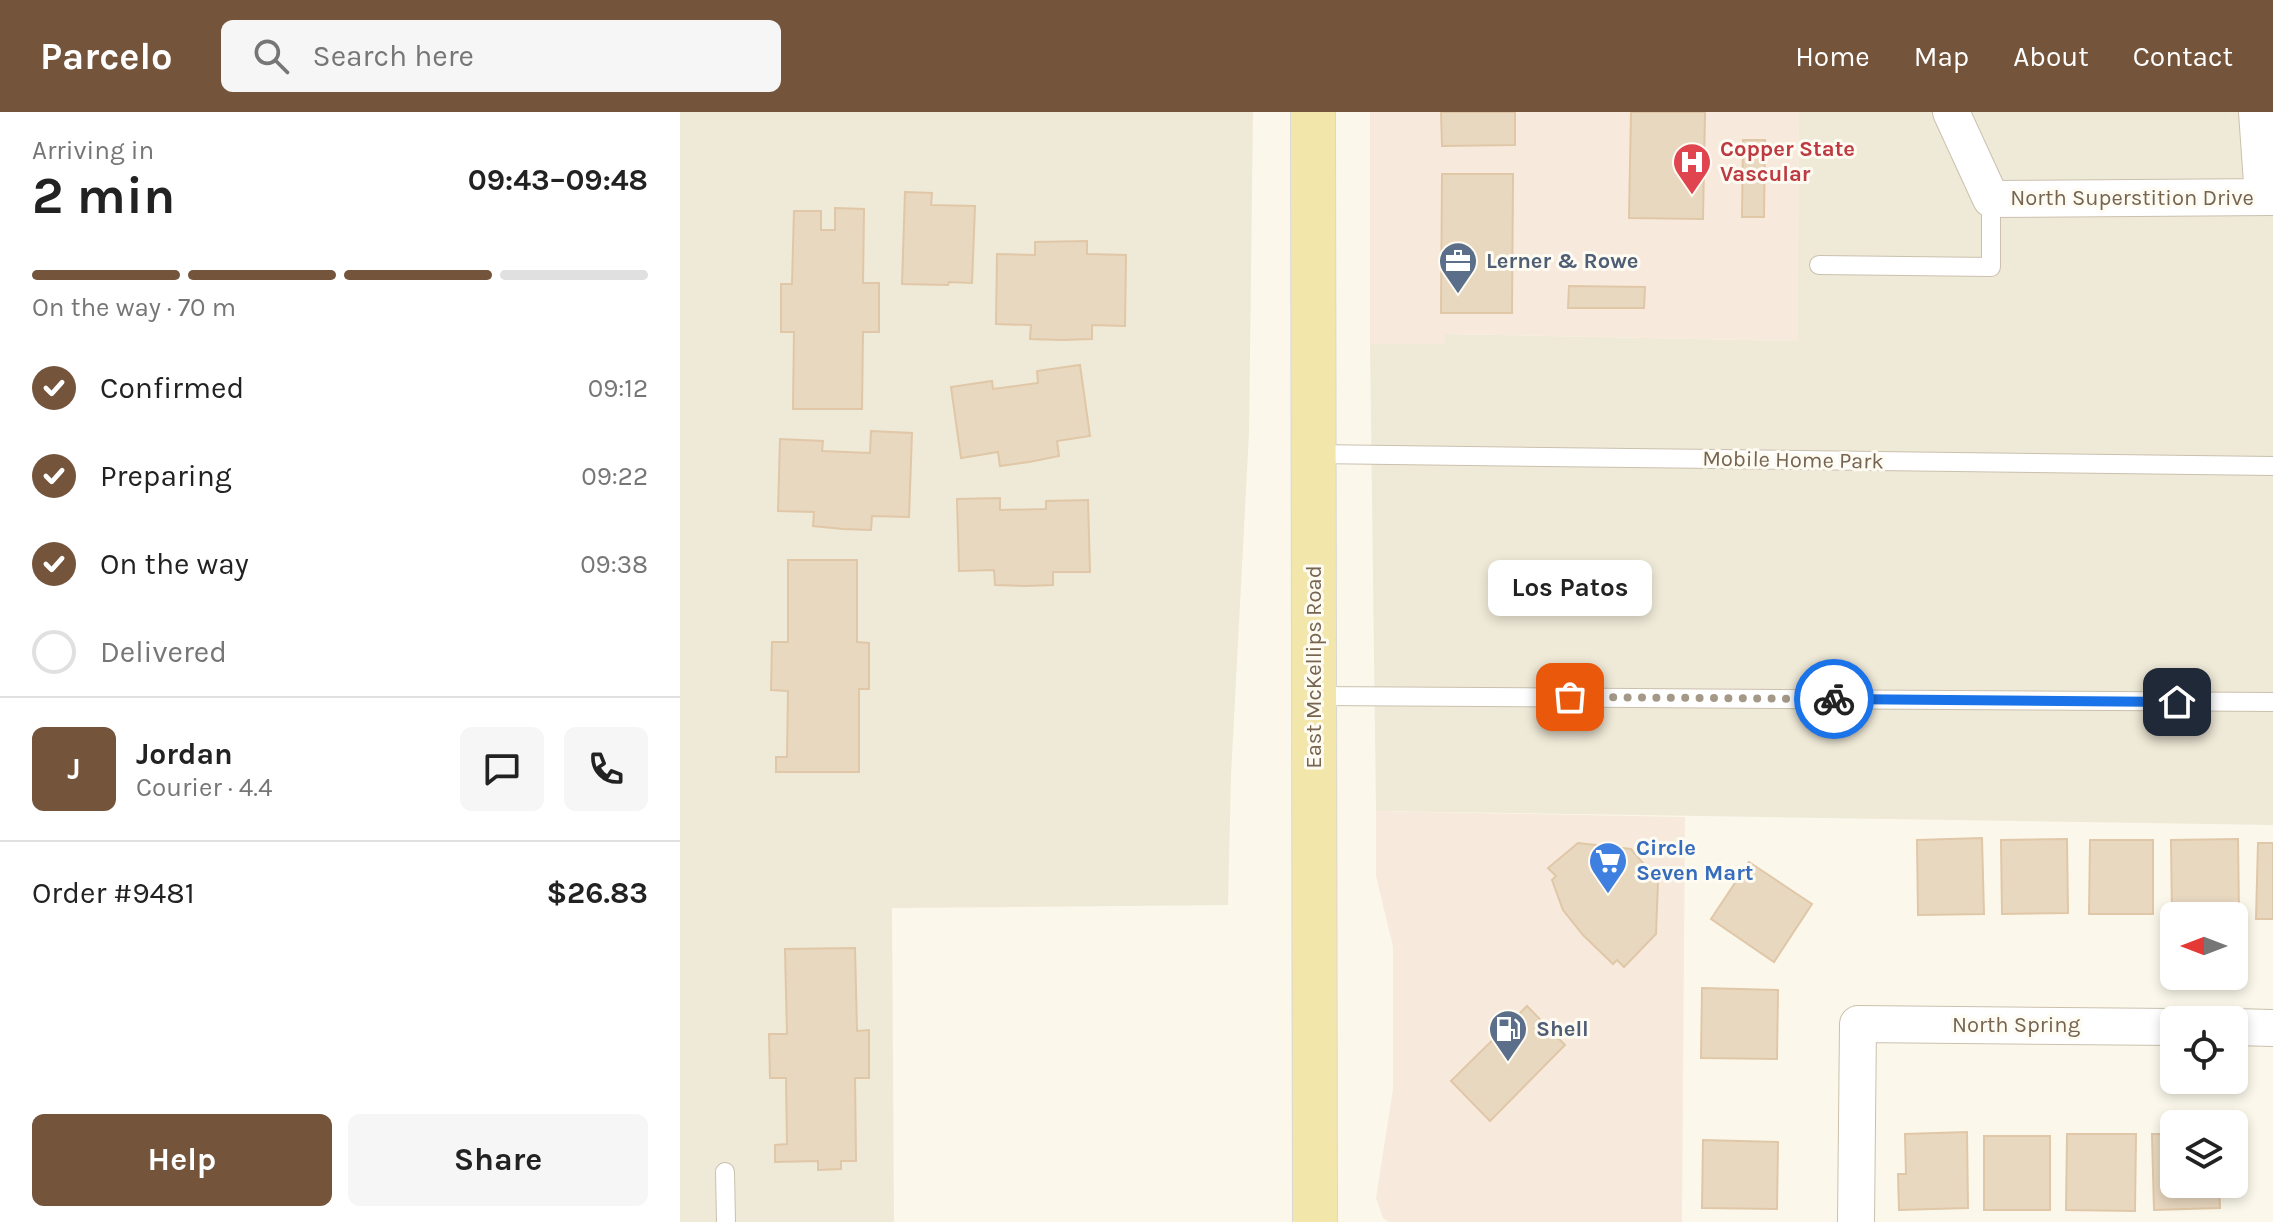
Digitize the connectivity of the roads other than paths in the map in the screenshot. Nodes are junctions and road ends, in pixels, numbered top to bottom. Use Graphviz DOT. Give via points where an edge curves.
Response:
graph roads {
  1 [pos="1313,112"];
  2 [pos="1951,112"];
  3 [pos="2257,112"];
  4 [pos="2268,197"];
  5 [pos="1991,199"];
  6 [pos="1819,265"];
  7 [pos="1314,454"];
  8 [pos="2273,466"];
  9 [pos="1314,696"];
  10 [pos="2273,702"];
  11 [pos="2160,1027"];
  12 [pos="2248,1027"];
  13 [pos="2273,1028"];
  14 [pos="725,1172"];
  15 [pos="726,1222"];
  16 [pos="1315,1222"];
  17 [pos="1856,1222"];
  1 -- 7 [label="main road, East McKellips Road"];
  2 -- 5 [label="street"];
  3 -- 4 [label="street"];
  4 -- 5 [label="street, North Superstition Drive"];
  5 -- 6 [label="lane" via="1991,267"];
  7 -- 8 [label="lane, Mobile Home Park"];
  7 -- 9 [label="main road, East McKellips Road"];
  9 -- 10 [label="lane"];
  9 -- 16 [label="main road, East McKellips Road"];
  11 -- 17 [label="street, North Spring" via="1858,1024"];
  12 -- 13 [label="street"];
  14 -- 15 [label="lane"];
}
